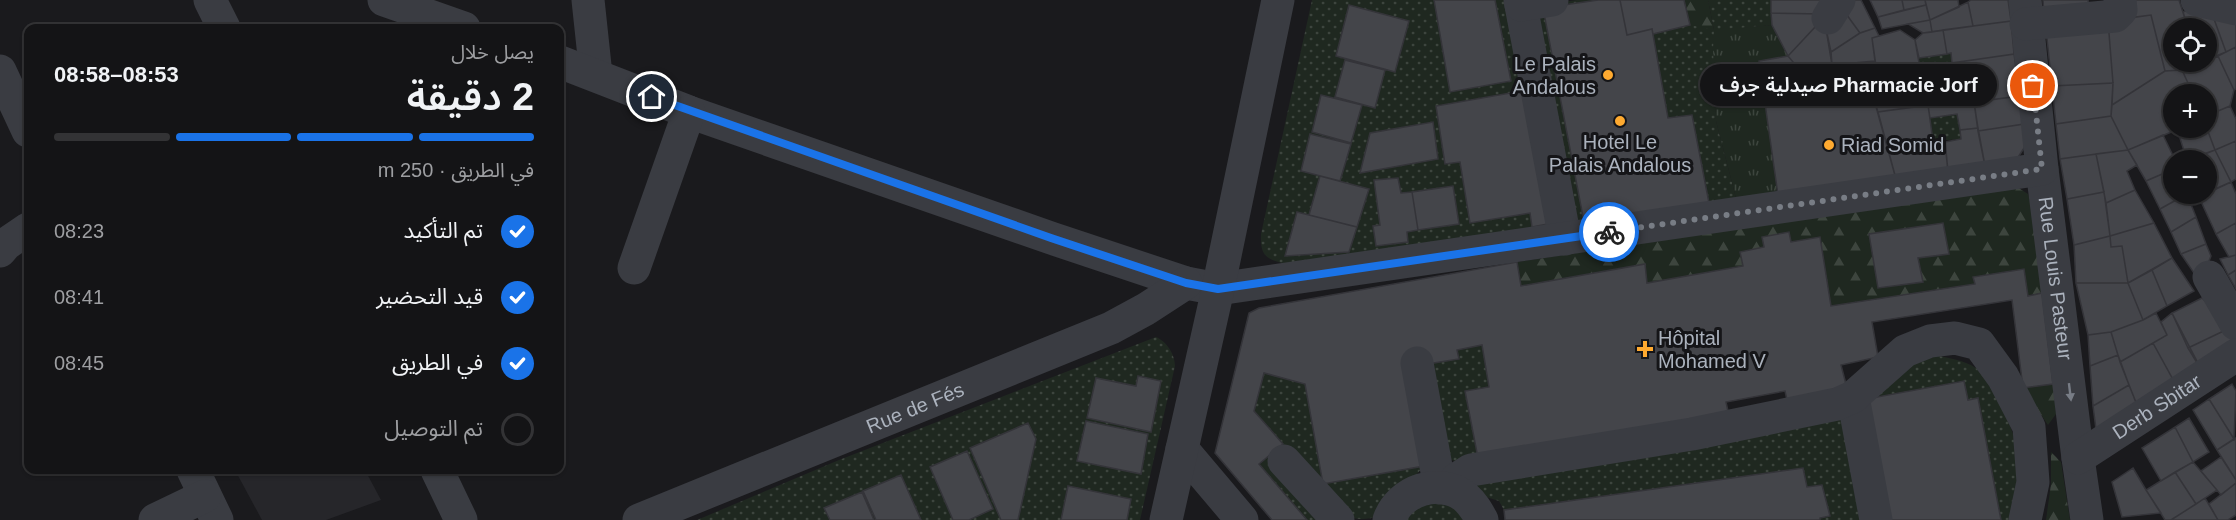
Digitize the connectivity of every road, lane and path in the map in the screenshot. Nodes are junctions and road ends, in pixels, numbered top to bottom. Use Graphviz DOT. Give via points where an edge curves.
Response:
graph roads {
  1 [pos="210,0"];
  2 [pos="588,0"];
  3 [pos="1278,0"];
  4 [pos="2120,0"];
  5 [pos="394,2"];
  6 [pos="1531,2"];
  7 [pos="2025,12"];
  8 [pos="222,24"];
  9 [pos="453,24"];
  10 [pos="564,63"];
  11 [pos="0,71"];
  12 [pos="596,75"];
  13 [pos="689,112"];
  14 [pos="24,122"];
  15 [pos="2042,169"];
  16 [pos="24,232"];
  17 [pos="1565,239"];
  18 [pos="0,251"];
  19 [pos="634,268"];
  20 [pos="2209,277"];
  21 [pos="1186,283"];
  22 [pos="1218,289"];
  23 [pos="2236,324"];
  24 [pos="2236,356"];
  25 [pos="1417,363"];
  26 [pos="1853,396"];
  27 [pos="2030,442"];
  28 [pos="2076,447"];
  29 [pos="1182,449"];
  30 [pos="1284,461"];
  31 [pos="439,474"];
  32 [pos="1444,488"];
  33 [pos="205,495"];
  34 [pos="155,520"];
  35 [pos="460,520"];
  36 [pos="639,520"];
  37 [pos="1166,520"];
  38 [pos="1242,520"];
  39 [pos="1338,520"];
  40 [pos="1389,520"];
  41 [pos="1482,520"];
  42 [pos="1876,520"];
  43 [pos="2025,520"];
  44 [pos="2087,520"];
  1 -- 8 [label="street"];
  2 -- 12 [label="street"];
  3 -- 22 [label="street"];
  4 -- 7 [label="street" via="2121,10 2115,16"];
  5 -- 9 [label="street"];
  6 -- 17 [label="street"];
  7 -- 15 [label="street, Rue Louis Pasteur"];
  10 -- 12 [label="street"];
  11 -- 14 [label="street"];
  12 -- 13 [label="street"];
  13 -- 19 [label="street"];
  13 -- 21 [label="street"];
  15 -- 17 [label="street"];
  15 -- 28 [label="street, Rue Louis Pasteur, one-way"];
  16 -- 18 [label="street"];
  17 -- 22 [label="street"];
  20 -- 23 [label="street"];
  21 -- 22 [label="street"];
  21 -- 36 [label="street, Rue de Fés" via="1111,328"];
  22 -- 29 [label="street"];
  24 -- 28 [label="street, Derb Sbitar"];
  25 -- 32 [label="street"];
  26 -- 27 [label="street" via="1905,351 1930,341 1968,340 1979,344 2003,377 2028,427"];
  26 -- 32 [label="street" via="1837,404 1692,434 1471,470"];
  26 -- 42 [label="street"];
  27 -- 28 [label="street"];
  27 -- 43 [label="street" via="2033,483"];
  28 -- 44 [label="street, Rue Louis Pasteur"];
  29 -- 37 [label="street"];
  29 -- 38 [label="street"];
  30 -- 39 [label="street"];
  31 -- 35 [label="street"];
  32 -- 40 [label="street" via="1416,491 1402,500"];
  32 -- 41 [label="street" via="1463,496"];
  33 -- 34 [label="street"];
}
